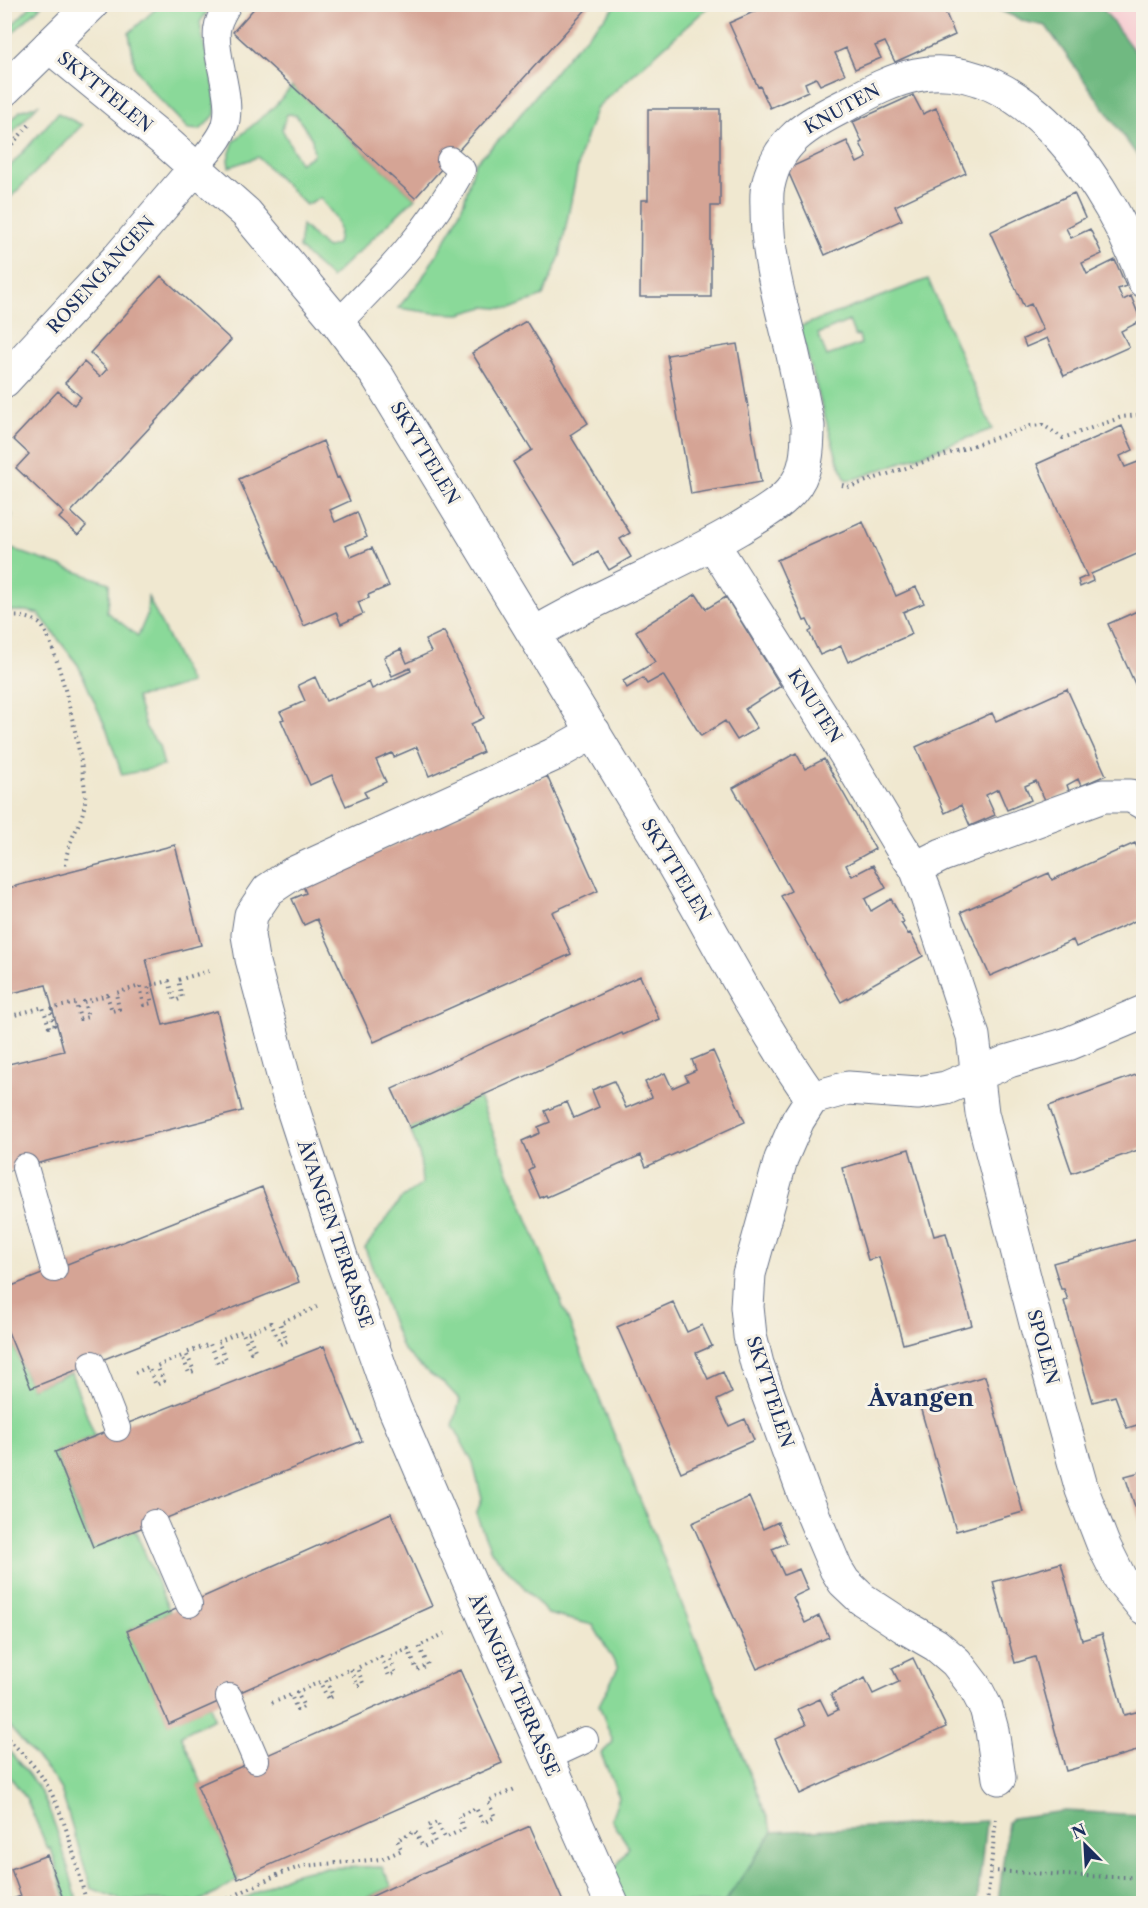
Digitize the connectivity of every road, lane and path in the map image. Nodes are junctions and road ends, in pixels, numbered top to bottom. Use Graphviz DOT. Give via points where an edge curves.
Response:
graph roads {
  1 [pos="92,4"];
  2 [pos="228,4"];
  3 [pos="49,46"];
  4 [pos="4,90"];
  5 [pos="450,160"];
  6 [pos="196,167"];
  7 [pos="1143,281"];
  8 [pos="338,323"];
  9 [pos="4,381"];
  10 [pos="1143,414"];
  11 [pos="806,459"];
  12 [pos="713,544"];
  13 [pos="4,618"];
  14 [pos="534,634"];
  15 [pos="594,732"];
  16 [pos="1143,803"];
  17 [pos="66,867"];
  18 [pos="915,868"];
  19 [pos="252,959"];
  20 [pos="1143,1012"];
  21 [pos="4,1018"];
  22 [pos="979,1073"];
  23 [pos="812,1098"];
  24 [pos="25,1167"];
  25 [pos="54,1269"];
  26 [pos="353,1290"];
  27 [pos="96,1376"];
  28 [pos="117,1428"];
  29 [pos="154,1523"];
  30 [pos="189,1604"];
  31 [pos="1143,1608"];
  32 [pos="484,1616"];
  33 [pos="234,1708"];
  34 [pos="4,1735"];
  35 [pos="585,1740"];
  36 [pos="256,1760"];
  37 [pos="549,1765"];
  38 [pos="999,1778"];
  39 [pos="991,1871"];
  40 [pos="1143,1877"];
  41 [pos="87,1903"];
  42 [pos="97,1904"];
  43 [pos="217,1904"];
  44 [pos="612,1904"];
  45 [pos="987,1904"];
  1 -- 3 [label="street"];
  2 -- 6 [label="lane" via="217,32 226,123 223,133"];
  3 -- 4 [label="street"];
  3 -- 6 [label="street, SKYTTELEN"];
  5 -- 8 [label="lane" via="462,170 447,198 396,265"];
  6 -- 8 [label="street, SKYTTELEN" via="246,213"];
  6 -- 9 [label="street, ROSENGANGEN"];
  7 -- 11 [label="street, KNUTEN" via="1090,175 1053,131 1002,91 963,75 916,75 886,84 823,116 797,133 778,154 767,187 772,267 808,426"];
  8 -- 14 [label="street, SKYTTELEN" via="378,377"];
  10 -- 11 [label="path" via="1122,417 1063,438 1043,425 1031,426 849,487 842,486 830,464"];
  11 -- 12 [label="street, KNUTEN" via="791,491 768,511"];
  12 -- 14 [label="street, KNUTEN" via="600,596"];
  12 -- 18 [label="street, KNUTEN"];
  13 -- 17 [label="path" via="20,616 41,625 55,656 77,738 85,801 82,818 68,844"];
  14 -- 15 [label="street, SKYTTELEN"];
  15 -- 19 [label="street, ÅVANGEN TERRASSE" via="553,755 292,874 268,890 251,915 248,935"];
  15 -- 23 [label="street, SKYTTELEN" via="776,1044"];
  16 -- 18 [label="street" via="1131,796 1103,796"];
  18 -- 22 [label="street, KNUTEN" via="973,1036"];
  19 -- 21 [label="path" via="178,980 182,998 174,1001 169,981 148,986 152,1003 144,1005 140,986 116,993 119,1010 112,1011 107,995 84,1002 88,1017 80,1019 76,1003 50,1009 54,1025 49,1026 44,1007"];
  19 -- 26 [label="street, ÅVANGEN TERRASSE" via="289,1097"];
  20 -- 22 [label="street" via="1068,1044"];
  22 -- 23 [label="street" via="946,1088 918,1093 848,1088"];
  22 -- 31 [label="street, SPOLEN" via="982,1113 1082,1490 1121,1580"];
  23 -- 38 [label="street, SKYTTELEN" via="781,1159 749,1274 747,1307 757,1364 836,1569 862,1599 936,1645 975,1687 986,1708"];
  24 -- 25 [label="lane"];
  26 -- 27 [label="path" via="280,1323 287,1341 280,1344 271,1323 248,1333 255,1350 251,1352 242,1331 218,1342 226,1359 218,1363 210,1344 186,1353 194,1371 189,1373 182,1356 157,1366 164,1381 156,1385 148,1367"];
  26 -- 32 [label="street, ÅVANGEN TERRASSE" via="394,1407"];
  27 -- 28 [label="lane"];
  29 -- 30 [label="lane"];
  32 -- 33 [label="path" via="419,1646 428,1665 417,1670 408,1648 389,1657 396,1673 389,1676 381,1657 357,1668 363,1683 358,1686 351,1669 326,1680 333,1696 328,1699 320,1682 297,1692 304,1707 297,1710 291,1695"];
  32 -- 37 [label="street, ÅVANGEN TERRASSE"];
  33 -- 36 [label="lane"];
  34 -- 41 [label="path" via="44,1780 66,1833"];
  35 -- 37 [label="lane"];
  37 -- 43 [label="path" via="488,1801 495,1817 483,1823 476,1808 458,1816 464,1829 445,1838 437,1822 428,1826 435,1842 423,1847 415,1831 397,1840 402,1850 382,1859 303,1866"];
  37 -- 44 [label="street, ÅVANGEN TERRASSE"];
  38 -- 39 [label="path"];
  39 -- 40 [label="path"];
  39 -- 45 [label="path"];
  41 -- 42 [label="path"];
}
